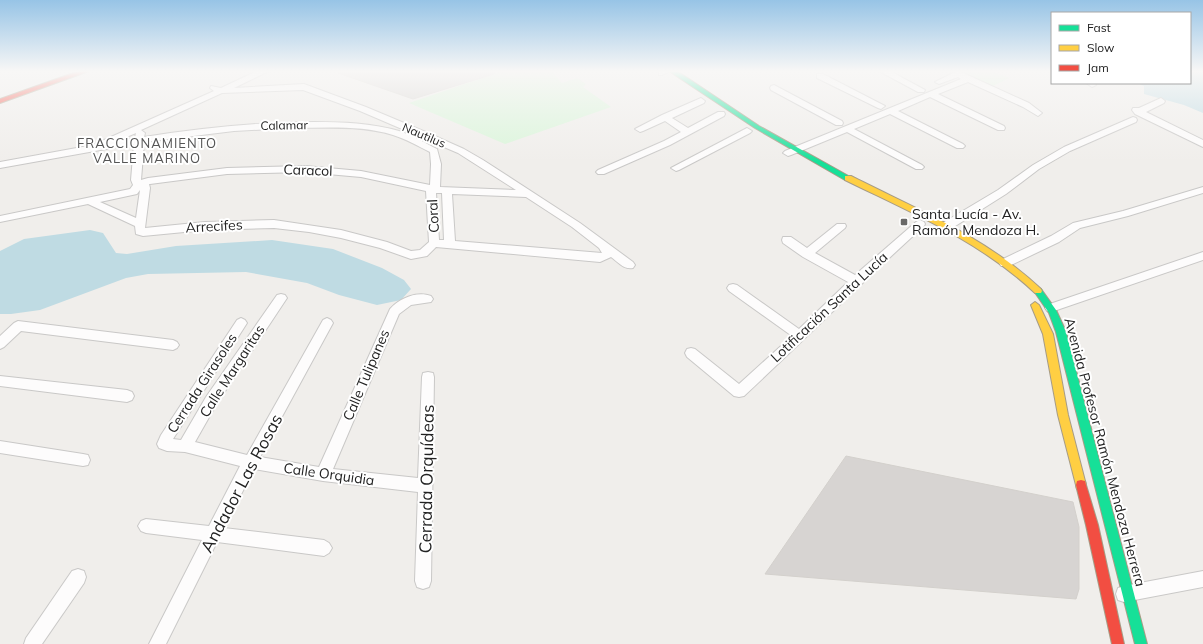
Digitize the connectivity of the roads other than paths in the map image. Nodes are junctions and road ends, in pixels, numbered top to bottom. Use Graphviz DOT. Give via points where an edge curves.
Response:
graph roads {
  1 [pos="191,101"];
  2 [pos="328,101"];
  3 [pos="702,101"];
  4 [pos="715,101"];
  5 [pos="798,101"];
  6 [pos="876,101"];
  7 [pos="896,101"];
  8 [pos="900,101"];
  9 [pos="914,101"];
  10 [pos="945,101"];
  11 [pos="1017,101"];
  12 [pos="1161,101"];
  13 [pos="907,104"];
  14 [pos="889,107"];
  15 [pos="711,108"];
  16 [pos="1038,113"];
  17 [pos="1136,114"];
  18 [pos="358,117"];
  19 [pos="665,117"];
  20 [pos="136,125"];
  21 [pos="843,126"];
  22 [pos="1000,128"];
  23 [pos="640,129"];
  24 [pos="747,130"];
  25 [pos="687,132"];
  26 [pos="140,140"];
  27 [pos="1203,144"];
  28 [pos="960,146"];
  29 [pos="91,148"];
  30 [pos="787,149"];
  31 [pos="0,160"];
  32 [pos="0,165"];
  33 [pos="919,167"];
  34 [pos="676,168"];
  35 [pos="601,172"];
  36 [pos="139,184"];
  37 [pos="433,189"];
  38 [pos="448,190"];
  39 [pos="1203,190"];
  40 [pos="531,194"];
  41 [pos="89,201"];
  42 [pos="0,219"];
  43 [pos="140,224"];
  44 [pos="920,224"];
  45 [pos="841,226"];
  46 [pos="939,231"];
  47 [pos="787,240"];
  48 [pos="434,244"];
  49 [pos="450,245"];
  50 [pos="602,245"];
  51 [pos="807,254"];
  52 [pos="1203,256"];
  53 [pos="982,258"];
  54 [pos="1005,263"];
  55 [pos="630,265"];
  56 [pos="856,281"];
  57 [pos="733,288"];
  58 [pos="281,298"];
  59 [pos="427,300"];
  60 [pos="1051,308"];
  61 [pos="242,323"];
  62 [pos="327,323"];
  63 [pos="800,336"];
  64 [pos="0,344"];
  65 [pos="173,345"];
  66 [pos="691,353"];
  67 [pos="428,377"];
  68 [pos="0,381"];
  69 [pos="127,396"];
  70 [pos="164,443"];
  71 [pos="185,446"];
  72 [pos="0,447"];
  73 [pos="83,460"];
  74 [pos="251,462"];
  75 [pos="323,474"];
  76 [pos="426,486"];
  77 [pos="146,526"];
  78 [pos="213,535"];
  79 [pos="324,548"];
  80 [pos="78,577"];
  81 [pos="1203,579"];
  82 [pos="423,581"];
  83 [pos="1128,594"];
  84 [pos="1108,596"];
  85 [pos="32,644"];
  86 [pos="157,644"];
  87 [pos="1118,644"];
  88 [pos="1141,644"];
  1 -- 20 [label="street"];
  2 -- 18 [label="street, Nautilus"];
  3 -- 15 [label="main road, Avenida Profesor Ramón Mendoza Herrera"];
  4 -- 30 [label="main road, Avenida Profesor Ramón Mendoza Herrera"];
  5 -- 21 [label="street"];
  6 -- 14 [label="street"];
  7 -- 14 [label="street"];
  8 -- 13 [label="street"];
  9 -- 13 [label="street"];
  10 -- 22 [label="street"];
  11 -- 16 [label="street"];
  12 -- 17 [label="street"];
  13 -- 14 [label="street"];
  14 -- 21 [label="street"];
  14 -- 28 [label="street"];
  15 -- 19 [label="street"];
  15 -- 24 [label="main road, Avenida Profesor Ramón Mendoza Herrera"];
  15 -- 25 [label="street"];
  17 -- 27 [label="street"];
  17 -- 46 [label="street" via="1036,167 1002,192"];
  18 -- 26 [label="street, Calamar" via="294,125 244,126"];
  18 -- 37 [label="street, Calamar" via="434,152 436,168"];
  18 -- 40 [label="street, Nautilus" via="461,151"];
  19 -- 23 [label="street"];
  19 -- 25 [label="street"];
  20 -- 26 [label="street"];
  20 -- 29 [label="street"];
  20 -- 31 [label="street" via="82,146"];
  21 -- 30 [label="street"];
  21 -- 33 [label="street"];
  24 -- 30 [label="main road, Avenida Profesor Ramón Mendoza Herrera"];
  24 -- 34 [label="street"];
  25 -- 35 [label="street"];
  26 -- 29 [label="street, Calamar"];
  26 -- 36 [label="street" via="136,180"];
  29 -- 32 [label="street"];
  30 -- 44 [label="main road, Avenida Profesor Ramón Mendoza Herrera"];
  30 -- 46 [label="main road, Avenida Profesor Ramón Mendoza Herrera" via="853,180"];
  36 -- 37 [label="street, Caracol" via="227,171 287,168 361,174"];
  36 -- 41 [label="street, Caracol" via="133,192"];
  36 -- 43 [label="street" via="145,188"];
  37 -- 38 [label="street, Caracol"];
  37 -- 48 [label="street, Coral"];
  38 -- 40 [label="street, Caracol"];
  38 -- 49 [label="street, Coral"];
  39 -- 54 [label="street" via="1077,225 1055,239"];
  40 -- 50 [label="street, Nautilus"];
  41 -- 42 [label="street"];
  41 -- 43 [label="street, Arrecifes"];
  43 -- 48 [label="street, Arrecifes" via="140,231 146,232 205,226 291,226 354,236 414,255 423,253"];
  44 -- 46 [label="main road, Avenida Profesor Ramón Mendoza Herrera"];
  44 -- 56 [label="street, Lotificación Santa Lucía"];
  45 -- 51 [label="street"];
  46 -- 54 [label="main road, Avenida Profesor Ramón Mendoza Herrera"];
  47 -- 51 [label="street"];
  48 -- 49 [label="street"];
  49 -- 50 [label="street" via="600,258 608,254"];
  50 -- 55 [label="street, Nautilus"];
  51 -- 56 [label="street"];
  52 -- 60 [label="street"];
  53 -- 84 [label="main road, Avenida Profesor Ramón Mendoza Herrera" via="998,267 1027,294 1040,314 1046,330"];
  54 -- 60 [label="main road, Avenida Profesor Ramón Mendoza Herrera" via="1031,284"];
  56 -- 63 [label="street, Lotificación Santa Lucía"];
  57 -- 63 [label="street"];
  58 -- 71 [label="street, Calle Margaritas" via="211,402"];
  59 -- 75 [label="street, Calle Tulipanes" via="409,300 398,306 394,312"];
  60 -- 83 [label="main road, Avenida Profesor Ramón Mendoza Herrera" via="1061,332"];
  61 -- 70 [label="street, Cerrada Girasoles"];
  62 -- 74 [label="street, Andador Las Rosas"];
  63 -- 66 [label="street, Lotificación Santa Lucía" via="739,392"];
  64 -- 65 [label="street" via="18,326"];
  67 -- 76 [label="street, Cerrada Orquídeas"];
  68 -- 69 [label="street"];
  70 -- 71 [label="street, Calle Orquidia"];
  71 -- 74 [label="street, Calle Orquidia"];
  72 -- 73 [label="street"];
  74 -- 75 [label="street, Calle Orquidia"];
  74 -- 78 [label="street, Andador Las Rosas"];
  75 -- 76 [label="street, Calle Orquidia"];
  76 -- 82 [label="street, Cerrada Orquídeas"];
  77 -- 78 [label="street"];
  78 -- 79 [label="street"];
  78 -- 86 [label="street, Andador Las Rosas"];
  80 -- 85 [label="street"];
  81 -- 83 [label="street"];
  83 -- 84 [label="street"];
  83 -- 88 [label="main road, Avenida Profesor Ramón Mendoza Herrera"];
  84 -- 87 [label="main road, Avenida Profesor Ramón Mendoza Herrera"];
}
